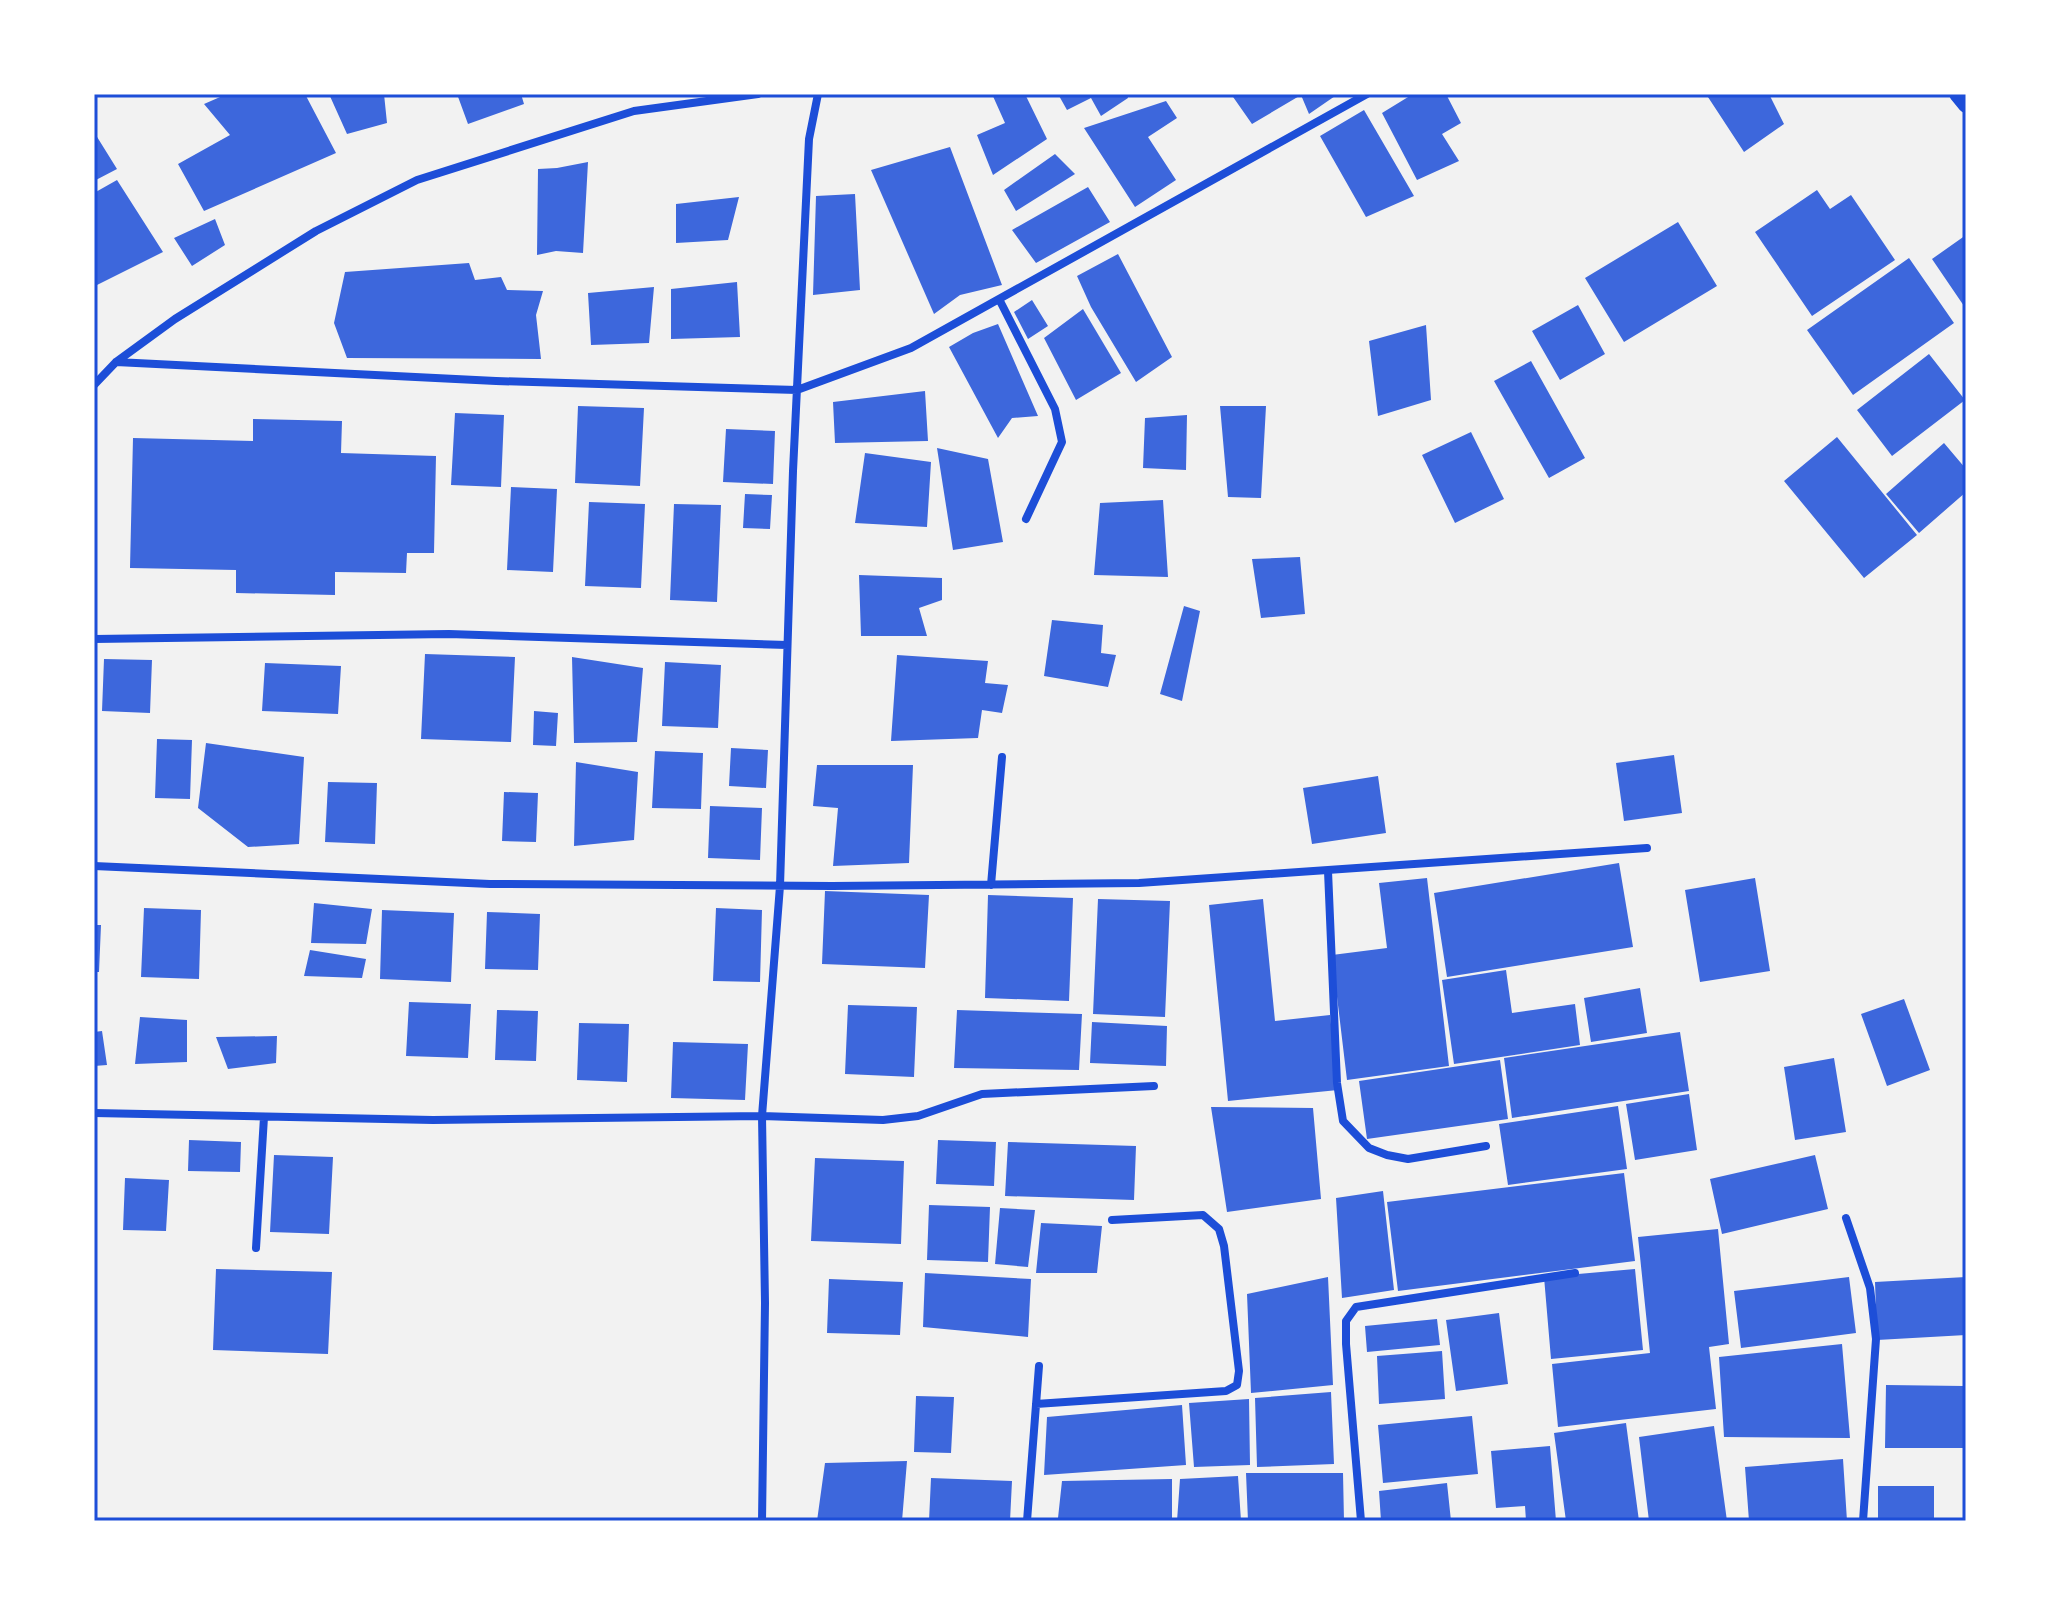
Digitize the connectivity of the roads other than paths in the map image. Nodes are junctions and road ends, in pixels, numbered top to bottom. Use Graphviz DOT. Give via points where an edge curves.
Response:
graph roads {
  1 [pos="758,94"];
  2 [pos="818,94"];
  3 [pos="1367,94"];
  4 [pos="1957,94"];
  5 [pos="1966,105"];
  6 [pos="999,299"];
  7 [pos="116,362"];
  8 [pos="94,385"];
  9 [pos="797,390"];
  10 [pos="1026,519"];
  11 [pos="94,639"];
  12 [pos="787,645"];
  13 [pos="1002,757"];
  14 [pos="1647,848"];
  15 [pos="94,866"];
  16 [pos="1328,871"];
  17 [pos="991,885"];
  18 [pos="780,886"];
  19 [pos="1154,1086"];
  20 [pos="94,1113"];
  21 [pos="762,1116"];
  22 [pos="264,1117"];
  23 [pos="1486,1146"];
  24 [pos="1846,1218"];
  25 [pos="1112,1220"];
  26 [pos="256,1248"];
  27 [pos="1575,1273"];
  28 [pos="1039,1366"];
  29 [pos="1036,1404"];
  30 [pos="762,1521"];
  31 [pos="1027,1521"];
  32 [pos="1361,1521"];
  33 [pos="1863,1521"];
  1 -- 7 [label="street" via="634,111 417,180 316,231"];
  2 -- 9 [label="street" via="809,139"];
  3 -- 6 [label="street"];
  4 -- 5 [label="main road"];
  6 -- 9 [label="street" via="911,348"];
  6 -- 10 [label="street" via="1055,409 1062,442"];
  7 -- 8 [label="street"];
  7 -- 9 [label="street"];
  9 -- 12 [label="street"];
  11 -- 12 [label="street" via="449,634"];
  12 -- 18 [label="street"];
  13 -- 17 [label="street"];
  14 -- 16 [label="street"];
  15 -- 18 [label="street" via="490,884"];
  16 -- 17 [label="street" via="1139,883"];
  16 -- 23 [label="street" via="1343,1121 1369,1148 1408,1159"];
  17 -- 18 [label="street"];
  18 -- 21 [label="street"];
  19 -- 21 [label="street" via="982,1094 918,1116 883,1120"];
  20 -- 22 [label="street"];
  21 -- 22 [label="street"];
  21 -- 30 [label="street"];
  22 -- 26 [label="street"];
  24 -- 33 [label="street" via="1870,1288 1876,1339"];
  25 -- 29 [label="street" via="1203,1215 1219,1229 1237,1385 1226,1391"];
  27 -- 32 [label="street" via="1356,1307 1346,1321 1346,1344"];
  28 -- 29 [label="street"];
  29 -- 31 [label="street"];
}
